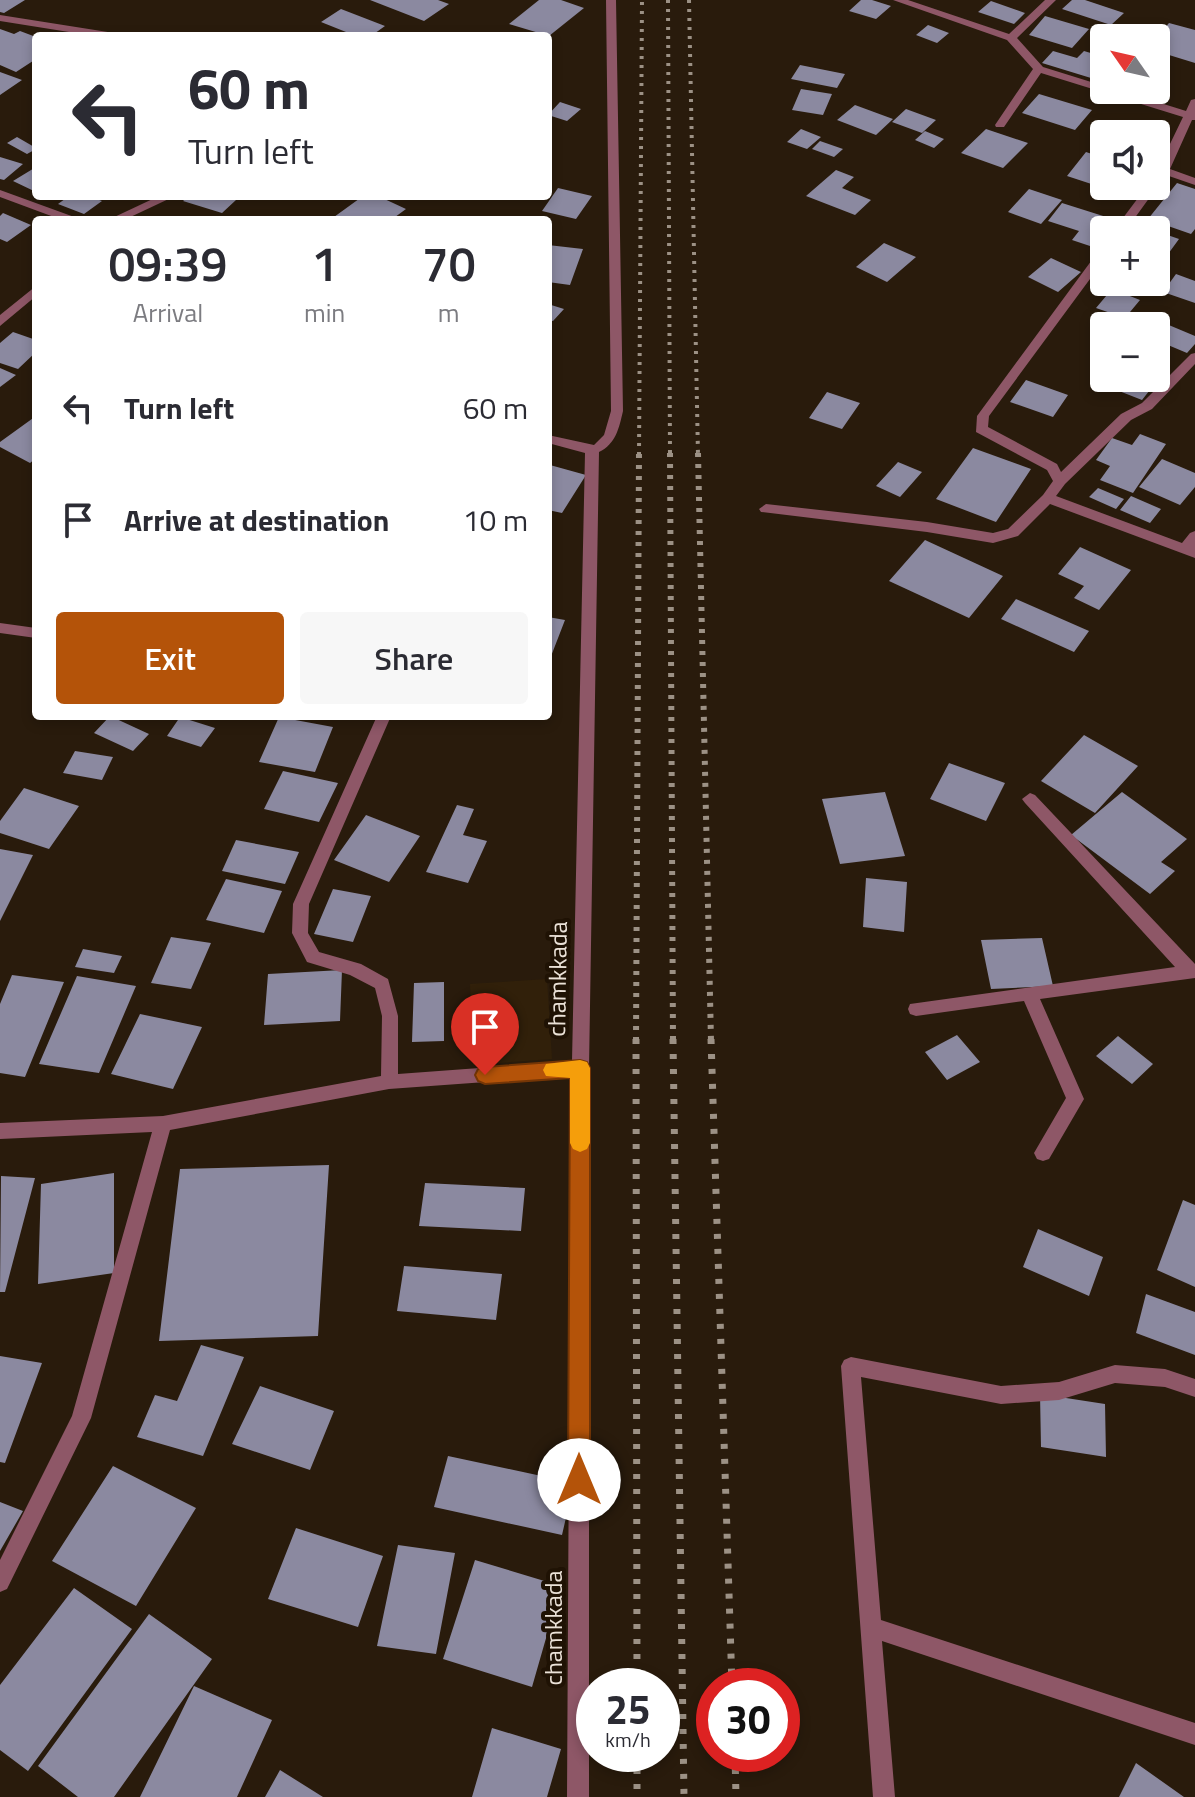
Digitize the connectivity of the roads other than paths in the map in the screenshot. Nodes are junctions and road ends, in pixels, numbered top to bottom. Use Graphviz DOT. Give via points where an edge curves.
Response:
graph roads {
  1 [pos="611,0"];
  2 [pos="898,0"];
  3 [pos="1051,0"];
  4 [pos="0,18"];
  5 [pos="89,32"];
  6 [pos="1011,38"];
  7 [pos="1039,69"];
  8 [pos="1090,84"];
  9 [pos="1195,102"];
  10 [pos="1153,104"];
  11 [pos="1191,116"];
  12 [pos="1000,125"];
  13 [pos="1170,158"];
  14 [pos="1170,172"];
  15 [pos="1195,182"];
  16 [pos="0,193"];
  17 [pos="160,200"];
  18 [pos="62,216"];
  19 [pos="123,216"];
  20 [pos="1090,271"];
  21 [pos="30,303"];
  22 [pos="0,322"];
  23 [pos="1195,357"];
  24 [pos="552,440"];
  25 [pos="592,450"];
  26 [pos="1060,481"];
  27 [pos="1048,498"];
  28 [pos="766,509"];
  29 [pos="1195,536"];
  30 [pos="1190,552"];
  31 [pos="0,628"];
  32 [pos="32,632"];
  33 [pos="382,720"];
  34 [pos="1030,799"];
  35 [pos="1192,971"];
  36 [pos="1029,993"];
  37 [pos="916,1009"];
  38 [pos="580,1068"];
  39 [pos="389,1082"];
  40 [pos="163,1124"];
  41 [pos="0,1131"];
  42 [pos="1043,1153"];
  43 [pos="1195,1388"];
  44 [pos="0,1582"];
  45 [pos="872,1627"];
  46 [pos="1195,1734"];
  47 [pos="578,1797"];
  48 [pos="884,1797"];
  1 -- 25 [label="street" via="617,411 605,444"];
  2 -- 6 [label="street" via="940,9"];
  3 -- 6 [label="street"];
  4 -- 5 [label="street"];
  6 -- 7 [label="street"];
  7 -- 8 [label="street"];
  7 -- 12 [label="street"];
  9 -- 11 [label="street"];
  10 -- 11 [label="street"];
  11 -- 13 [label="street"];
  14 -- 15 [label="street"];
  16 -- 18 [label="street"];
  17 -- 19 [label="street"];
  20 -- 26 [label="street" via="983,416 981,429 1052,467"];
  21 -- 22 [label="street"];
  23 -- 26 [label="street"];
  24 -- 25 [label="street"];
  25 -- 38 [label="street, chamkkada"];
  26 -- 27 [label="street"];
  27 -- 28 [label="street" via="1013,533 993,538"];
  27 -- 30 [label="street"];
  29 -- 30 [label="street"];
  31 -- 32 [label="street"];
  33 -- 39 [label="street" via="301,904 300,933 313,957 355,969 382,984 390,1016"];
  34 -- 35 [label="street"];
  35 -- 36 [label="street"];
  36 -- 37 [label="street"];
  36 -- 42 [label="street" via="1075,1099"];
  38 -- 39 [label="street"];
  38 -- 47 [label="street, chamkkada"];
  39 -- 40 [label="street"];
  40 -- 41 [label="street"];
  40 -- 44 [label="street" via="81,1418"];
  43 -- 45 [label="street" via="1165,1378 1115,1374 1059,1391 1001,1395 851,1366"];
  45 -- 46 [label="street"];
  45 -- 48 [label="street"];
}
